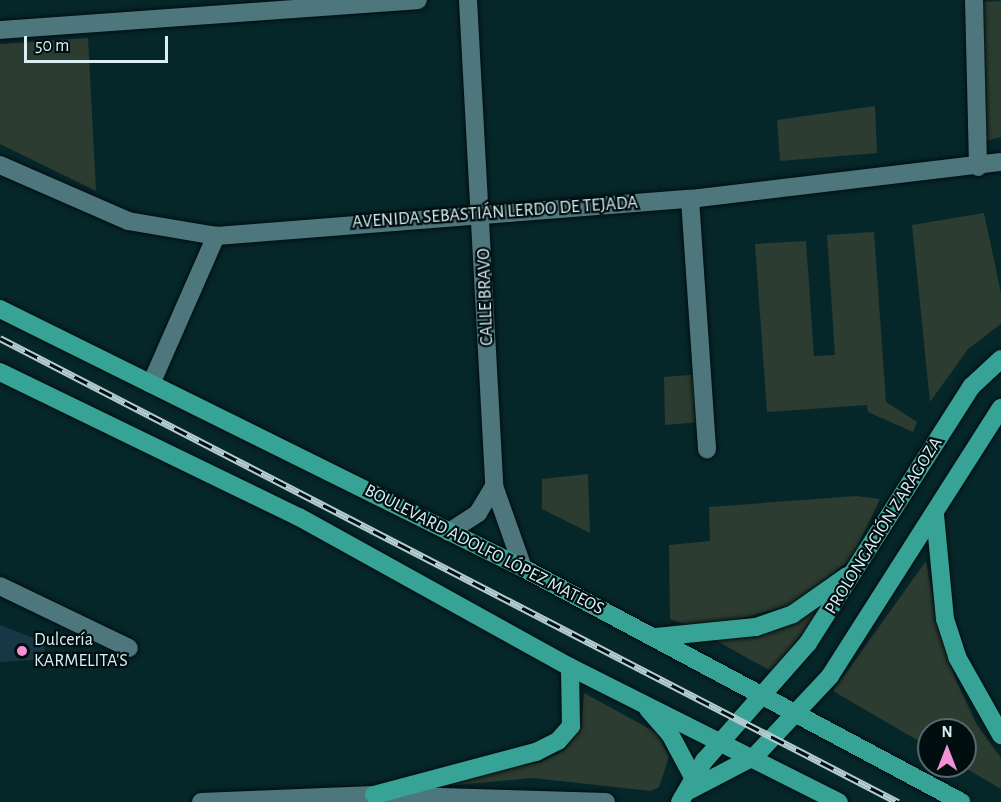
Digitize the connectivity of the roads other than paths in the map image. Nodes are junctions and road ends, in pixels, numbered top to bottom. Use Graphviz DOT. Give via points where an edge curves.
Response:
graph roads {
  1 [pos="418,0"];
  2 [pos="468,0"];
  3 [pos="974,0"];
  4 [pos="0,30"];
  5 [pos="1001,162"];
  6 [pos="0,165"];
  7 [pos="978,167"];
  8 [pos="690,199"];
  9 [pos="483,213"];
  10 [pos="216,236"];
  11 [pos="0,309"];
  12 [pos="1001,359"];
  13 [pos="0,372"];
  14 [pos="151,384"];
  15 [pos="1001,408"];
  16 [pos="707,449"];
  17 [pos="494,486"];
  18 [pos="935,515"];
  19 [pos="449,532"];
  20 [pos="862,564"];
  21 [pos="523,568"];
  22 [pos="0,586"];
  23 [pos="656,637"];
  24 [pos="129,648"];
  25 [pos="570,667"];
  26 [pos="764,693"];
  27 [pos="641,701"];
  28 [pos="798,711"];
  29 [pos="1001,735"];
  30 [pos="722,740"];
  31 [pos="755,756"];
  32 [pos="688,791"];
  33 [pos="375,795"];
  34 [pos="201,802"];
  35 [pos="606,802"];
  36 [pos="839,802"];
  37 [pos="962,802"];
  1 -- 4 [label="street"];
  2 -- 9 [label="street, CALLE BRAVO"];
  3 -- 7 [label="street"];
  5 -- 7 [label="street, AVENIDA SEBASTIÁN LERDO DE TEJADA"];
  6 -- 10 [label="street, AVENIDA SEBASTIÁN LERDO DE TEJADA" via="128,221"];
  7 -- 8 [label="street, AVENIDA SEBASTIÁN LERDO DE TEJADA"];
  8 -- 9 [label="street, AVENIDA SEBASTIÁN LERDO DE TEJADA"];
  8 -- 16 [label="street"];
  9 -- 10 [label="street, AVENIDA SEBASTIÁN LERDO DE TEJADA"];
  9 -- 17 [label="street, CALLE BRAVO"];
  10 -- 14 [label="street"];
  11 -- 14 [label="main road, BOULEVARD ADOLFO LÓPEZ MATEOS"];
  12 -- 20 [label="main road, PROLONGACIÓN ZARAGOZA" via="972,386"];
  13 -- 25 [label="main road" via="299,517"];
  14 -- 19 [label="main road, BOULEVARD ADOLFO LÓPEZ MATEOS"];
  15 -- 18 [label="main road, PROLONGACIÓN ZARAGOZA"];
  17 -- 19 [label="street" via="478,513"];
  17 -- 21 [label="street, CALLE BRAVO"];
  18 -- 28 [label="main road, PROLONGACIÓN ZARAGOZA" via="830,676"];
  18 -- 29 [label="main road" via="945,619 957,657"];
  19 -- 21 [label="main road, BOULEVARD ADOLFO LÓPEZ MATEOS"];
  20 -- 23 [label="main road" via="793,614 756,627"];
  20 -- 26 [label="main road, PROLONGACIÓN ZARAGOZA" via="808,643"];
  21 -- 23 [label="main road, BOULEVARD ADOLFO LÓPEZ MATEOS"];
  22 -- 24 [label="street"];
  23 -- 26 [label="main road, BOULEVARD ADOLFO LÓPEZ MATEOS"];
  25 -- 27 [label="main road"];
  25 -- 33 [label="main road" via="571,726 558,741 536,752"];
  26 -- 28 [label="main road, BOULEVARD ADOLFO LÓPEZ MATEOS"];
  26 -- 30 [label="main road, PROLONGACIÓN ZARAGOZA"];
  27 -- 30 [label="main road"];
  27 -- 32 [label="main road" via="670,734"];
  28 -- 31 [label="main road, PROLONGACIÓN ZARAGOZA"];
  28 -- 37 [label="main road, BOULEVARD ADOLFO LÓPEZ MATEOS"];
  30 -- 31 [label="main road"];
  30 -- 32 [label="main road, PROLONGACIÓN ZARAGOZA"];
  31 -- 32 [label="main road, PROLONGACIÓN ZARAGOZA"];
  31 -- 36 [label="main road"];
  33 -- 34 [label="street"];
  33 -- 35 [label="street"];
}
